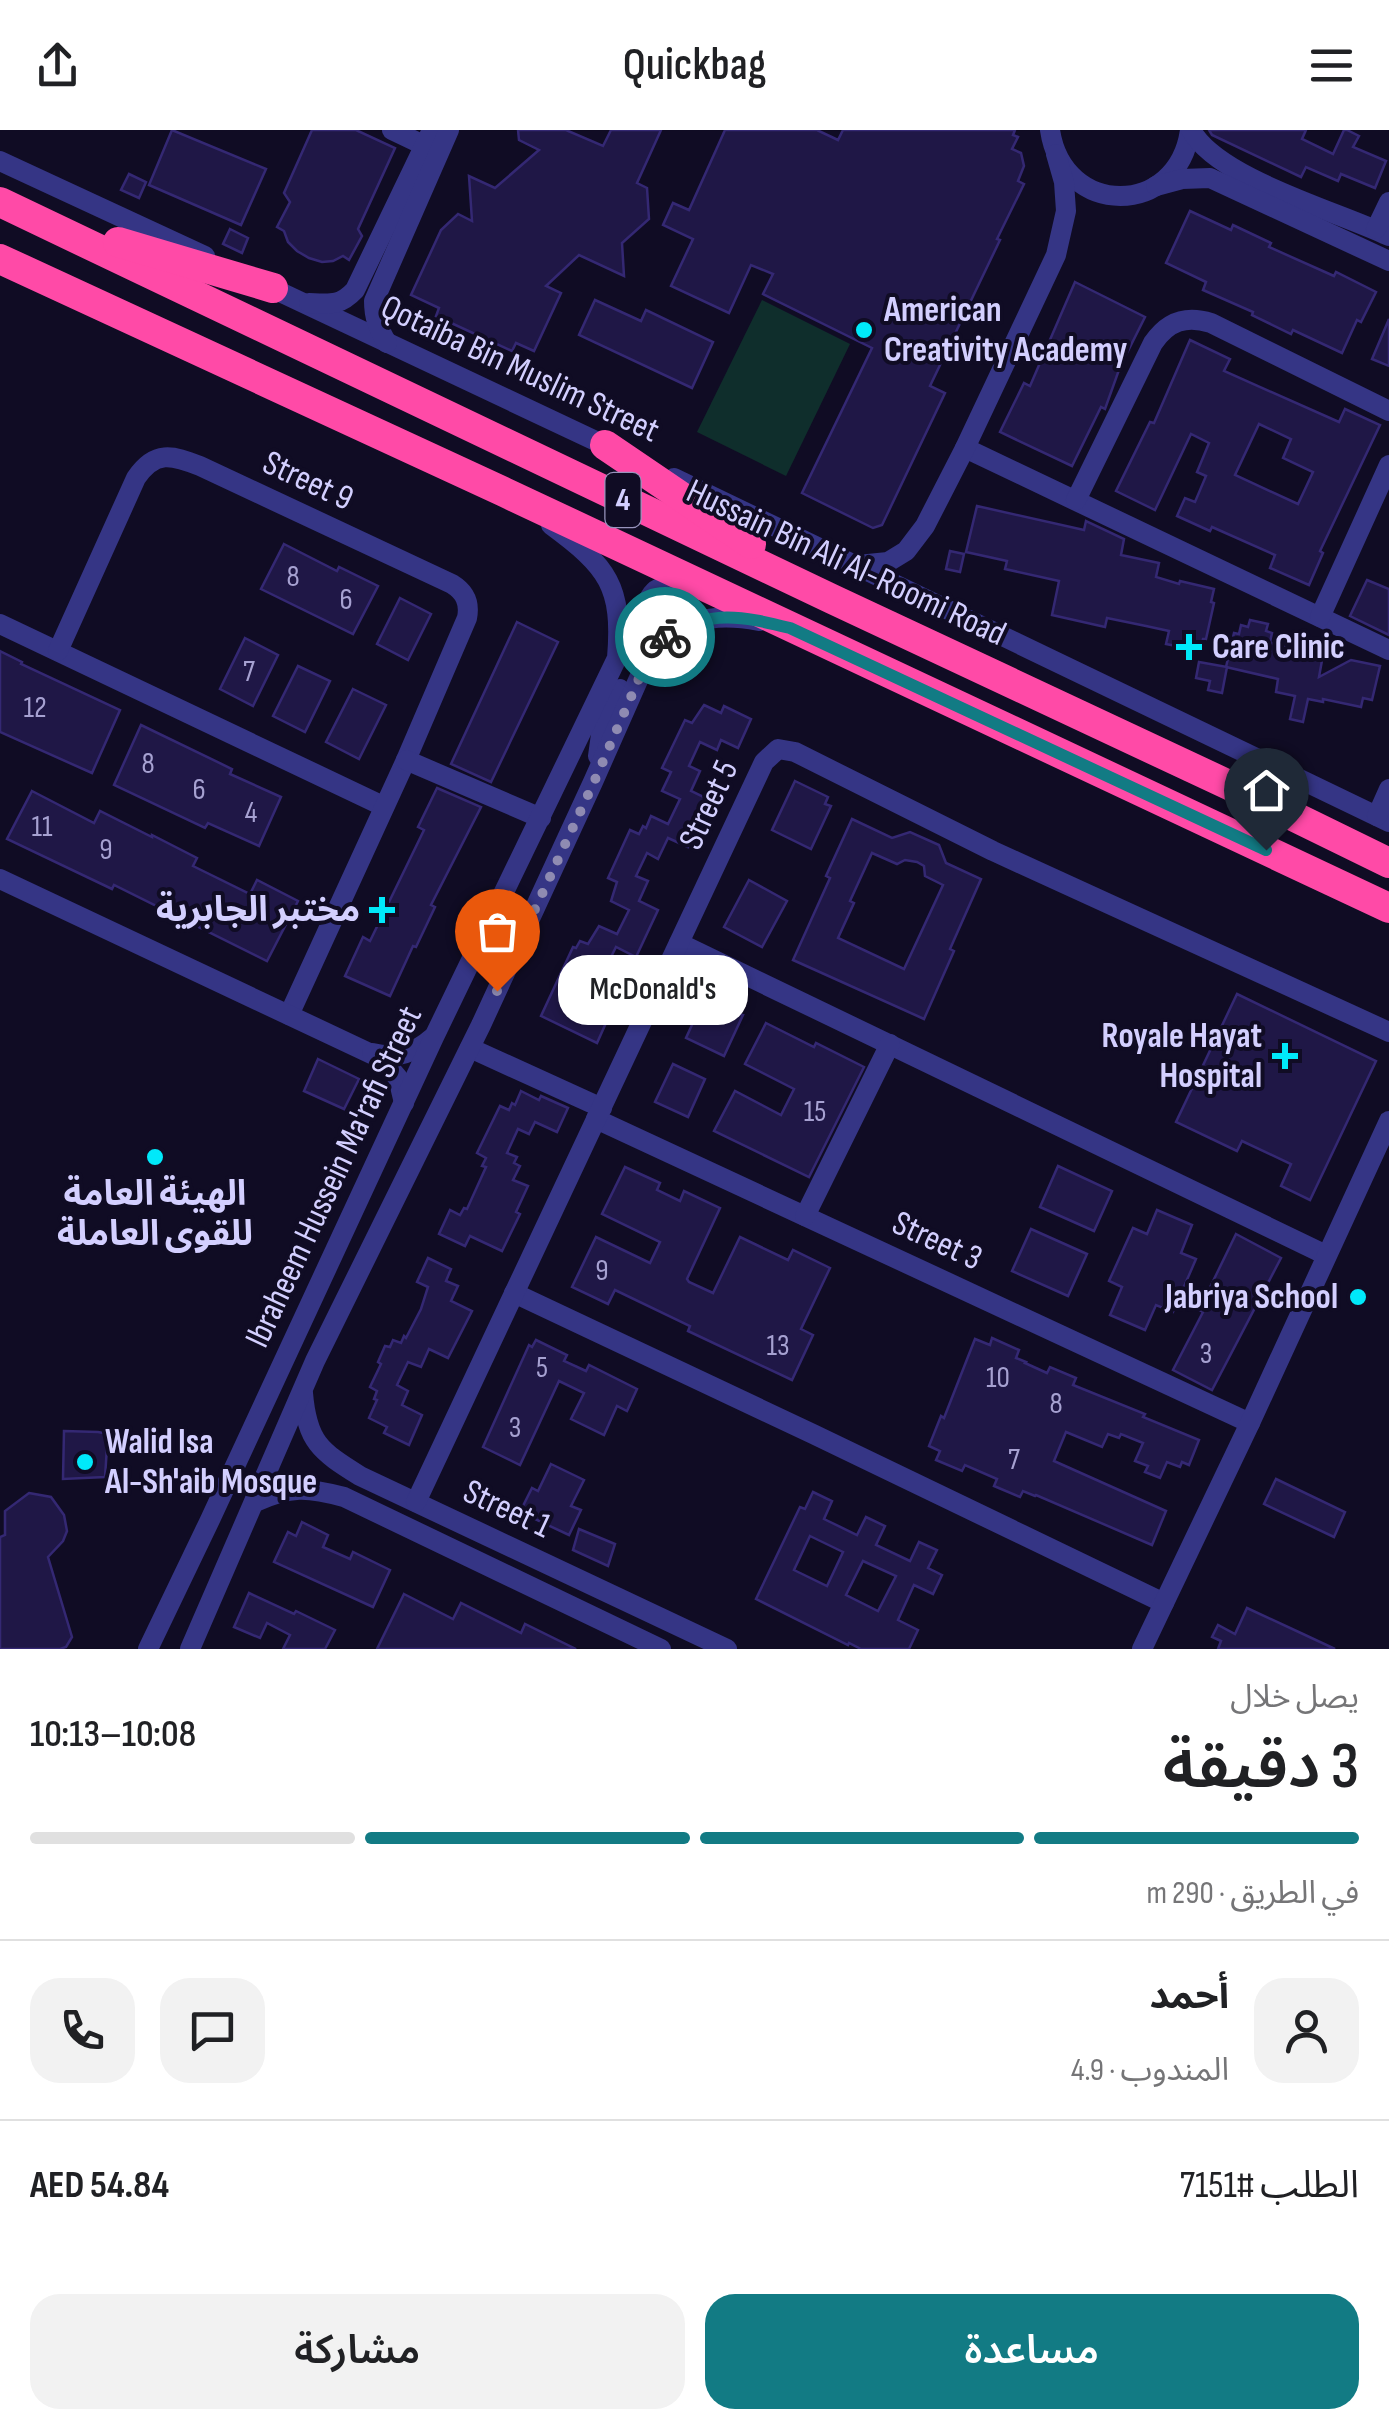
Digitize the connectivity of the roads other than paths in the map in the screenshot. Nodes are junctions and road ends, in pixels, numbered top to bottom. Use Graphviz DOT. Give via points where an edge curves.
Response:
graph roads {
  1 [pos="392,130"];
  2 [pos="449,130"];
  3 [pos="1190,130"];
  4 [pos="1051,139"];
  5 [pos="432,143"];
  6 [pos="0,160"];
  7 [pos="1156,186"];
  8 [pos="0,202"];
  9 [pos="1389,202"];
  10 [pos="28,216"];
  11 [pos="1382,233"];
  12 [pos="0,259"];
  13 [pos="1389,261"];
  14 [pos="273,288"];
  15 [pos="304,303"];
  16 [pos="387,342"];
  17 [pos="1389,411"];
  18 [pos="605,445"];
  19 [pos="965,448"];
  20 [pos="1389,465"];
  21 [pos="504,492"];
  22 [pos="1076,500"];
  23 [pos="856,565"];
  24 [pos="832,599"];
  25 [pos="1320,617"];
  26 [pos="0,624"];
  27 [pos="790,628"];
  28 [pos="1389,650"];
  29 [pos="58,652"];
  30 [pos="616,658"];
  31 [pos="406,760"];
  32 [pos="594,782"];
  33 [pos="1389,789"];
  34 [pos="1248,794"];
  35 [pos="383,806"];
  36 [pos="541,818"];
  37 [pos="1383,819"];
  38 [pos="1204,822"];
  39 [pos="1389,853"];
  40 [pos="1389,863"];
  41 [pos="0,879"];
  42 [pos="1389,908"];
  43 [pos="1389,925"];
  44 [pos="680,942"];
  45 [pos="289,1015"];
  46 [pos="1389,1032"];
  47 [pos="434,1037"];
  48 [pos="890,1044"];
  49 [pos="470,1048"];
  50 [pos="371,1053"];
  51 [pos="404,1103"];
  52 [pos="599,1114"];
  53 [pos="1389,1121"];
  54 [pos="804,1216"];
  55 [pos="1326,1255"];
  56 [pos="327,1266"];
  57 [pos="514,1293"];
  58 [pos="315,1361"];
  59 [pos="302,1390"];
  60 [pos="1250,1423"];
  61 [pos="360,1476"];
  62 [pos="344,1496"];
  63 [pos="255,1502"];
  64 [pos="416,1502"];
  65 [pos="1164,1603"];
  66 [pos="148,1649"];
  67 [pos="190,1649"];
  68 [pos="662,1649"];
  69 [pos="727,1649"];
  70 [pos="1142,1649"];
  1 -- 5 [label="street"];
  2 -- 5 [label="street"];
  3 -- 7 [label="street" via="1177,168"];
  3 -- 11 [label="street" via="1214,157 1243,174"];
  4 -- 7 [label="street" via="1069,174 1099,193 1134,195"];
  4 -- 19 [label="street" via="1066,211 1056,256"];
  5 -- 15 [label="street" via="355,290 338,303"];
  5 -- 16 [label="street" via="374,301"];
  6 -- 14 [label="street, Qotaiba Bin Muslim Street"];
  7 -- 13 [label="street" via="1210,178"];
  8 -- 10 [label="highway, Hussain Bin Ali Al-Roomi Road / 4"];
  9 -- 11 [label="street"];
  10 -- 14 [label="highway"];
  10 -- 24 [label="highway, Hussain Bin Ali Al-Roomi Road / 4"];
  12 -- 21 [label="highway, 4"];
  14 -- 15 [label="street, Qotaiba Bin Muslim Street"];
  15 -- 16 [label="street, Qotaiba Bin Muslim Street"];
  16 -- 18 [label="street, Qotaiba Bin Muslim Street"];
  17 -- 22 [label="street" via="1211,323 1179,320 1153,343"];
  18 -- 23 [label="street, Qotaiba Bin Muslim Street"];
  18 -- 24 [label="highway"];
  19 -- 22 [label="street"];
  19 -- 23 [label="street" via="906,551 888,562"];
  20 -- 25 [label="street"];
  21 -- 27 [label="highway, 4"];
  21 -- 30 [label="street, Ibraheem Hussein Ma'rafi Street" via="574,542 608,580 620,623"];
  22 -- 25 [label="street"];
  23 -- 37 [label="street, Qotaiba Bin Muslim Street"];
  24 -- 34 [label="highway, Hussain Bin Ali Al-Roomi Road / 4"];
  25 -- 28 [label="street"];
  26 -- 29 [label="street"];
  27 -- 32 [label="street, Ibraheem Hussein Ma'rafi Street" via="714,617 666,636 647,660"];
  27 -- 38 [label="highway, 4"];
  29 -- 31 [label="street, Street 9" via="136,478 156,459 177,458 463,593 467,618"];
  29 -- 35 [label="street"];
  30 -- 32 [label="street" via="652,594 673,592 676,606 633,660 602,727"];
  30 -- 36 [label="street, Ibraheem Hussein Ma'rafi Street"];
  31 -- 35 [label="street, Street 9"];
  31 -- 36 [label="street"];
  32 -- 49 [label="street, Ibraheem Hussein Ma'rafi Street"];
  33 -- 37 [label="street"];
  34 -- 39 [label="highway"];
  34 -- 40 [label="highway, Hussain Bin Ali Al-Roomi Road / 4"];
  35 -- 45 [label="street, Street 9"];
  36 -- 47 [label="street, Ibraheem Hussein Ma'rafi Street"];
  38 -- 42 [label="highway, 4"];
  38 -- 43 [label="highway"];
  41 -- 45 [label="street"];
  44 -- 46 [label="street, Street 5" via="764,762 778,749"];
  44 -- 48 [label="street"];
  44 -- 52 [label="street, Street 5"];
  45 -- 50 [label="street"];
  47 -- 50 [label="street" via="398,1056"];
  47 -- 51 [label="street, Ibraheem Hussein Ma'rafi Street"];
  48 -- 54 [label="street"];
  48 -- 55 [label="street"];
  49 -- 52 [label="street, Street 3"];
  49 -- 58 [label="street, Ibraheem Hussein Ma'rafi Street"];
  50 -- 51 [label="street" via="391,1068"];
  51 -- 56 [label="street, Ibraheem Hussein Ma'rafi Street"];
  52 -- 54 [label="street, Street 3"];
  52 -- 57 [label="street, Street 5"];
  53 -- 55 [label="street"];
  54 -- 60 [label="street, Street 3"];
  55 -- 60 [label="street"];
  56 -- 58 [label="street" via="342,1258 349,1264"];
  56 -- 66 [label="street, Ibraheem Hussein Ma'rafi Street"];
  57 -- 64 [label="street, Street 5"];
  57 -- 65 [label="street"];
  58 -- 59 [label="street, Ibraheem Hussein Ma'rafi Street"];
  59 -- 61 [label="street, Street 1" via="316,1444"];
  59 -- 63 [label="street, Ibraheem Hussein Ma'rafi Street"];
  60 -- 65 [label="street"];
  61 -- 62 [label="street" via="347,1479"];
  61 -- 64 [label="street, Street 1"];
  62 -- 63 [label="street, Street 1" via="290,1488"];
  62 -- 68 [label="street, Street 1"];
  63 -- 67 [label="street, Ibraheem Hussein Ma'rafi Street"];
  64 -- 69 [label="street, Street 1"];
  65 -- 70 [label="street"];
}
